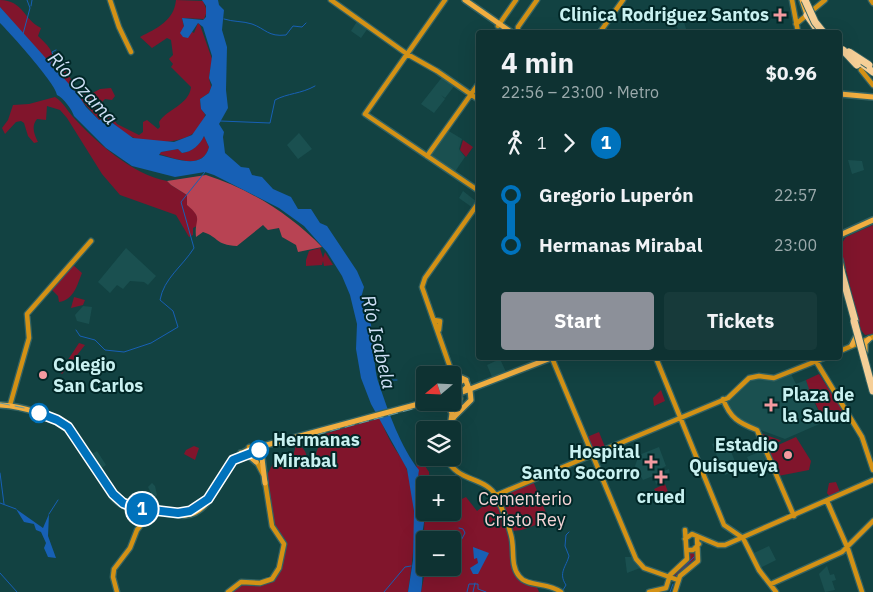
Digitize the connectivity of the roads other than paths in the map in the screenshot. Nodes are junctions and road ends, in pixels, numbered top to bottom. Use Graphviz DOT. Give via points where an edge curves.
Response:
graph roads {
  1 [pos="110,0"];
  2 [pos="331,0"];
  3 [pos="444,0"];
  4 [pos="463,0"];
  5 [pos="516,0"];
  6 [pos="537,0"];
  7 [pos="623,0"];
  8 [pos="792,0"];
  9 [pos="803,0"];
  10 [pos="825,0"];
  11 [pos="808,13"];
  12 [pos="796,24"];
  13 [pos="498,25"];
  14 [pos="502,30"];
  15 [pos="519,30"];
  16 [pos="601,30"];
  17 [pos="798,30"];
  18 [pos="820,30"];
  19 [pos="821,30"];
  20 [pos="821,30"];
  21 [pos="842,48"];
  22 [pos="131,52"];
  23 [pos="407,54"];
  24 [pos="859,67"];
  25 [pos="872,70"];
  26 [pos="873,85"];
  27 [pos="476,88"];
  28 [pos="842,94"];
  29 [pos="471,95"];
  30 [pos="873,96"];
  31 [pos="476,98"];
  32 [pos="427,156"];
  33 [pos="476,190"];
  34 [pos="476,206"];
  35 [pos="873,221"];
  36 [pos="842,236"];
  37 [pos="91,241"];
  38 [pos="842,275"];
  39 [pos="850,305"];
  40 [pos="872,337"];
  41 [pos="858,339"];
  42 [pos="842,349"];
  43 [pos="863,352"];
  44 [pos="545,360"];
  45 [pos="545,360"];
  46 [pos="551,360"];
  47 [pos="657,360"];
  48 [pos="814,360"];
  49 [pos="451,366"];
  50 [pos="461,377"];
  51 [pos="872,381"];
  52 [pos="488,382"];
  53 [pos="461,388"];
  54 [pos="472,389"];
  55 [pos="461,390"];
  56 [pos="873,392"];
  57 [pos="722,400"];
  58 [pos="461,402"];
  59 [pos="0,404"];
  60 [pos="11,404"];
  61 [pos="416,404"];
  62 [pos="451,411"];
  63 [pos="455,411"];
  64 [pos="681,417"];
  65 [pos="453,418"];
  66 [pos="452,421"];
  67 [pos="324,428"];
  68 [pos="266,444"];
  69 [pos="249,448"];
  70 [pos="240,453"];
  71 [pos="593,455"];
  72 [pos="256,462"];
  73 [pos="453,466"];
  74 [pos="873,470"];
  75 [pos="873,481"];
  76 [pos="265,482"];
  77 [pos="495,496"];
  78 [pos="827,501"];
  79 [pos="152,511"];
  80 [pos="794,516"];
  81 [pos="873,522"];
  82 [pos="685,530"];
  83 [pos="278,535"];
  84 [pos="743,538"];
  85 [pos="685,539"];
  86 [pos="699,541"];
  87 [pos="847,549"];
  88 [pos="687,550"];
  89 [pos="668,578"];
  90 [pos="678,581"];
  91 [pos="771,584"];
  92 [pos="558,590"];
  93 [pos="117,592"];
  94 [pos="227,592"];
  95 [pos="649,592"];
  96 [pos="676,592"];
  97 [pos="776,592"];
  98 [pos="862,592"];
  1 -- 22 [label="main road"];
  2 -- 23 [label="main road"];
  3 -- 23 [label="main road"];
  4 -- 13 [label="main road"];
  5 -- 13 [label="main road"];
  6 -- 15 [label="main road" via="521,21"];
  7 -- 16 [label="main road"];
  8 -- 12 [label="main road"];
  9 -- 11 [label="highway"];
  9 -- 19 [label="highway, bridge"];
  10 -- 11 [label="main road"];
  11 -- 12 [label="main road"];
  11 -- 18 [label="highway, bridge"];
  11 -- 20 [label="main road"];
  12 -- 17 [label="main road"];
  13 -- 14 [label="main road"];
  21 -- 24 [label="highway, bridge"];
  21 -- 25 [label="highway, bridge"];
  21 -- 25 [label="main road"];
  23 -- 29 [label="main road"];
  23 -- 32 [label="main road" via="365,114"];
  24 -- 26 [label="main road"];
  27 -- 29 [label="main road"];
  28 -- 30 [label="main road"];
  29 -- 31 [label="main road"];
  29 -- 32 [label="main road"];
  32 -- 33 [label="main road"];
  34 -- 49 [label="main road" via="422,284 422,293 434,320 440,322"];
  35 -- 36 [label="main road"];
  37 -- 60 [label="main road" via="27,314 30,337"];
  38 -- 39 [label="highway"];
  39 -- 41 [label="main road"];
  39 -- 51 [label="highway, bridge"];
  40 -- 41 [label="main road"];
  40 -- 43 [label="main road" via="865,343"];
  41 -- 42 [label="main road"];
  41 -- 43 [label="main road"];
  41 -- 43 [label="main road"];
  43 -- 51 [label="main road"];
  43 -- 56 [label="main road"];
  44 -- 52 [label="main road"];
  45 -- 52 [label="main road"];
  46 -- 71 [label="main road"];
  47 -- 64 [label="main road"];
  48 -- 57 [label="main road" via="772,377 751,376 734,394"];
  48 -- 74 [label="main road" via="862,437"];
  50 -- 54 [label="main road" via="468,380"];
  51 -- 56 [label="highway"];
  52 -- 54 [label="main road"];
  53 -- 54 [label="main road"];
  54 -- 65 [label="main road" via="471,400"];
  55 -- 58 [label="main road" via="470,400"];
  57 -- 64 [label="main road"];
  57 -- 80 [label="main road" via="735,420 757,430"];
  59 -- 60 [label="main road"];
  60 -- 79 [label="main road" via="51,417 67,426 118,500 131,507"];
  61 -- 67 [label="main road"];
  62 -- 65 [label="main road"];
  63 -- 65 [label="main road"];
  64 -- 71 [label="main road"];
  64 -- 84 [label="main road" via="724,525"];
  65 -- 66 [label="main road"];
  67 -- 68 [label="main road"];
  67 -- 69 [label="main road"];
  68 -- 69 [label="main road"];
  68 -- 76 [label="main road" via="261,450"];
  69 -- 70 [label="main road"];
  69 -- 72 [label="main road"];
  69 -- 76 [label="main road"];
  69 -- 79 [label="main road" via="232,458 209,497 192,512"];
  70 -- 72 [label="main road" via="247,454"];
  70 -- 79 [label="main road" via="232,460 203,507 187,515"];
  71 -- 77 [label="main road"];
  71 -- 89 [label="main road" via="636,559 644,568"];
  72 -- 83 [label="main road" via="263,483 269,524"];
  73 -- 77 [label="main road" via="462,476 488,488"];
  75 -- 78 [label="main road"];
  76 -- 83 [label="main road" via="272,526"];
  77 -- 92 [label="main road" via="511,536 518,575 526,581 547,584"];
  78 -- 80 [label="main road"];
  78 -- 87 [label="main road"];
  79 -- 93 [label="main road" via="114,569"];
  80 -- 84 [label="main road"];
  81 -- 87 [label="main road"];
  82 -- 85 [label="main road"];
  83 -- 94 [label="main road" via="284,546 275,575 265,582 241,582"];
  84 -- 86 [label="main road" via="722,547"];
  84 -- 91 [label="main road" via="759,570"];
  85 -- 86 [label="main road" via="692,535"];
  85 -- 88 [label="main road"];
  86 -- 88 [label="main road" via="693,550"];
  86 -- 90 [label="main road" via="698,562"];
  87 -- 91 [label="main road"];
  87 -- 98 [label="main road"];
  88 -- 89 [label="main road" via="687,559"];
  89 -- 90 [label="main road"];
  89 -- 95 [label="main road" via="666,588"];
  90 -- 96 [label="main road"];
  91 -- 97 [label="main road"];
}
